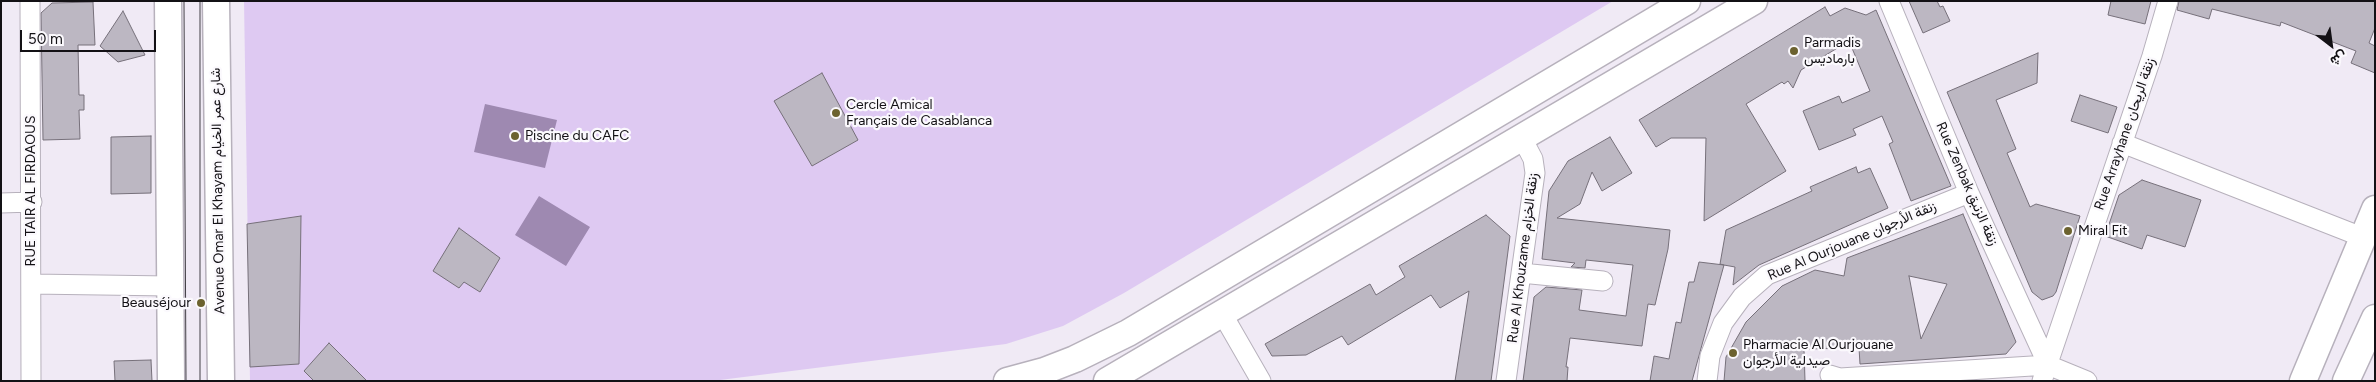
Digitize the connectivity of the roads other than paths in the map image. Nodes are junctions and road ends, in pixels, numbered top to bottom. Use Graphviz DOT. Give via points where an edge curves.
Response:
graph roads {
  1 [pos="30,1"];
  2 [pos="168,1"];
  3 [pos="216,1"];
  4 [pos="1687,1"];
  5 [pos="1754,1"];
  6 [pos="1889,1"];
  7 [pos="2168,1"];
  8 [pos="1522,138"];
  9 [pos="2122,143"];
  10 [pos="1969,193"];
  11 [pos="32,202"];
  12 [pos="1,203"];
  13 [pos="2375,209"];
  14 [pos="2362,237"];
  15 [pos="1521,273"];
  16 [pos="1603,281"];
  17 [pos="32,284"];
  18 [pos="169,286"];
  19 [pos="1223,314"];
  20 [pos="2375,318"];
  21 [pos="2045,373"];
  22 [pos="1830,375"];
  23 [pos="31,381"];
  24 [pos="171,381"];
  25 [pos="220,381"];
  26 [pos="1007,381"];
  27 [pos="1107,381"];
  28 [pos="1261,381"];
  29 [pos="1506,381"];
  30 [pos="1707,381"];
  31 [pos="2088,381"];
  32 [pos="2303,381"];
  33 [pos="2346,381"];
  1 -- 11 [label="street, RUE TAIR AL FIRDAOUS"];
  2 -- 18 [label="main road"];
  3 -- 25 [label="main road, Avenue Omar El Khayam شارع عمر الخيام"];
  4 -- 26 [label="main road" via="1128,333 1075,359"];
  5 -- 8 [label="main road"];
  6 -- 10 [label="street, Rue Zenbak زنقة الزنبق"];
  7 -- 9 [label="street, Rue Arrayhane زنقة الريحان"];
  8 -- 15 [label="street, Rue Al Khouzame زنقة الخزام" via="1533,159 1535,171"];
  8 -- 19 [label="main road"];
  9 -- 14 [label="street"];
  9 -- 21 [label="street, Rue Arrayhane زنقة الريحان"];
  10 -- 21 [label="street, Rue Zenbak زنقة الزنبق"];
  10 -- 30 [label="street, Rue Al Ourjouane زنقة الأرجوان" via="1767,275 1742,297 1724,323 1710,356"];
  11 -- 12 [label="street"];
  11 -- 17 [label="street, RUE TAIR AL FIRDAOUS"];
  13 -- 14 [label="main road"];
  14 -- 32 [label="main road"];
  15 -- 16 [label="street"];
  15 -- 29 [label="street, Rue Al Khouzame زنقة الخزام"];
  17 -- 18 [label="street"];
  17 -- 23 [label="street, RUE TAIR AL FIRDAOUS"];
  18 -- 24 [label="main road"];
  19 -- 27 [label="main road"];
  19 -- 28 [label="street"];
  20 -- 33 [label="main road"];
  21 -- 22 [label="street" via="1846,378"];
  21 -- 31 [label="street"];
}
